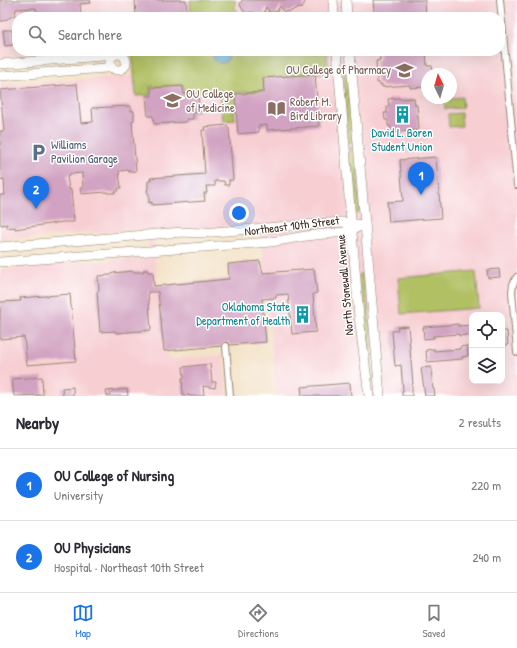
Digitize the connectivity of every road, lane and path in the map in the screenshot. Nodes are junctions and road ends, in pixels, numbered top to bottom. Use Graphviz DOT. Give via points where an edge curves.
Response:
graph roads {
  1 [pos="333,0"];
  2 [pos="346,0"];
  3 [pos="500,0"];
  4 [pos="334,12"];
  5 [pos="347,12"];
  6 [pos="501,12"];
  7 [pos="505,54"];
  8 [pos="102,56"];
  9 [pos="114,56"];
  10 [pos="124,56"];
  11 [pos="337,56"];
  12 [pos="350,56"];
  13 [pos="0,64"];
  14 [pos="111,67"];
  15 [pos="0,76"];
  16 [pos="517,185"];
  17 [pos="365,225"];
  18 [pos="352,227"];
  19 [pos="0,247"];
  20 [pos="0,262"];
  21 [pos="517,277"];
  22 [pos="226,346"];
  23 [pos="517,352"];
  24 [pos="230,396"];
  25 [pos="369,396"];
  26 [pos="380,396"];
  1 -- 4 [label="main road"];
  2 -- 5 [label="main road"];
  3 -- 6 [label="street"];
  7 -- 16 [label="street"];
  8 -- 13 [label="main road"];
  9 -- 14 [label="main road" via="111,59"];
  10 -- 14 [label="main road" via="126,64 123,69 119,71"];
  11 -- 18 [label="main road, North Stonewall Avenue"];
  12 -- 17 [label="main road, North Stonewall Avenue"];
  14 -- 15 [label="main road"];
  17 -- 18 [label="main road, Northeast 10th Street"];
  17 -- 26 [label="main road, North Stonewall Avenue"];
  18 -- 19 [label="main road, Northeast 10th Street" via="342,222"];
  18 -- 20 [label="main road, Northeast 10th Street" via="344,232 271,242"];
  18 -- 25 [label="main road, North Stonewall Avenue" via="359,317"];
  21 -- 23 [label="street" via="512,292"];
  22 -- 24 [label="street"];
}
